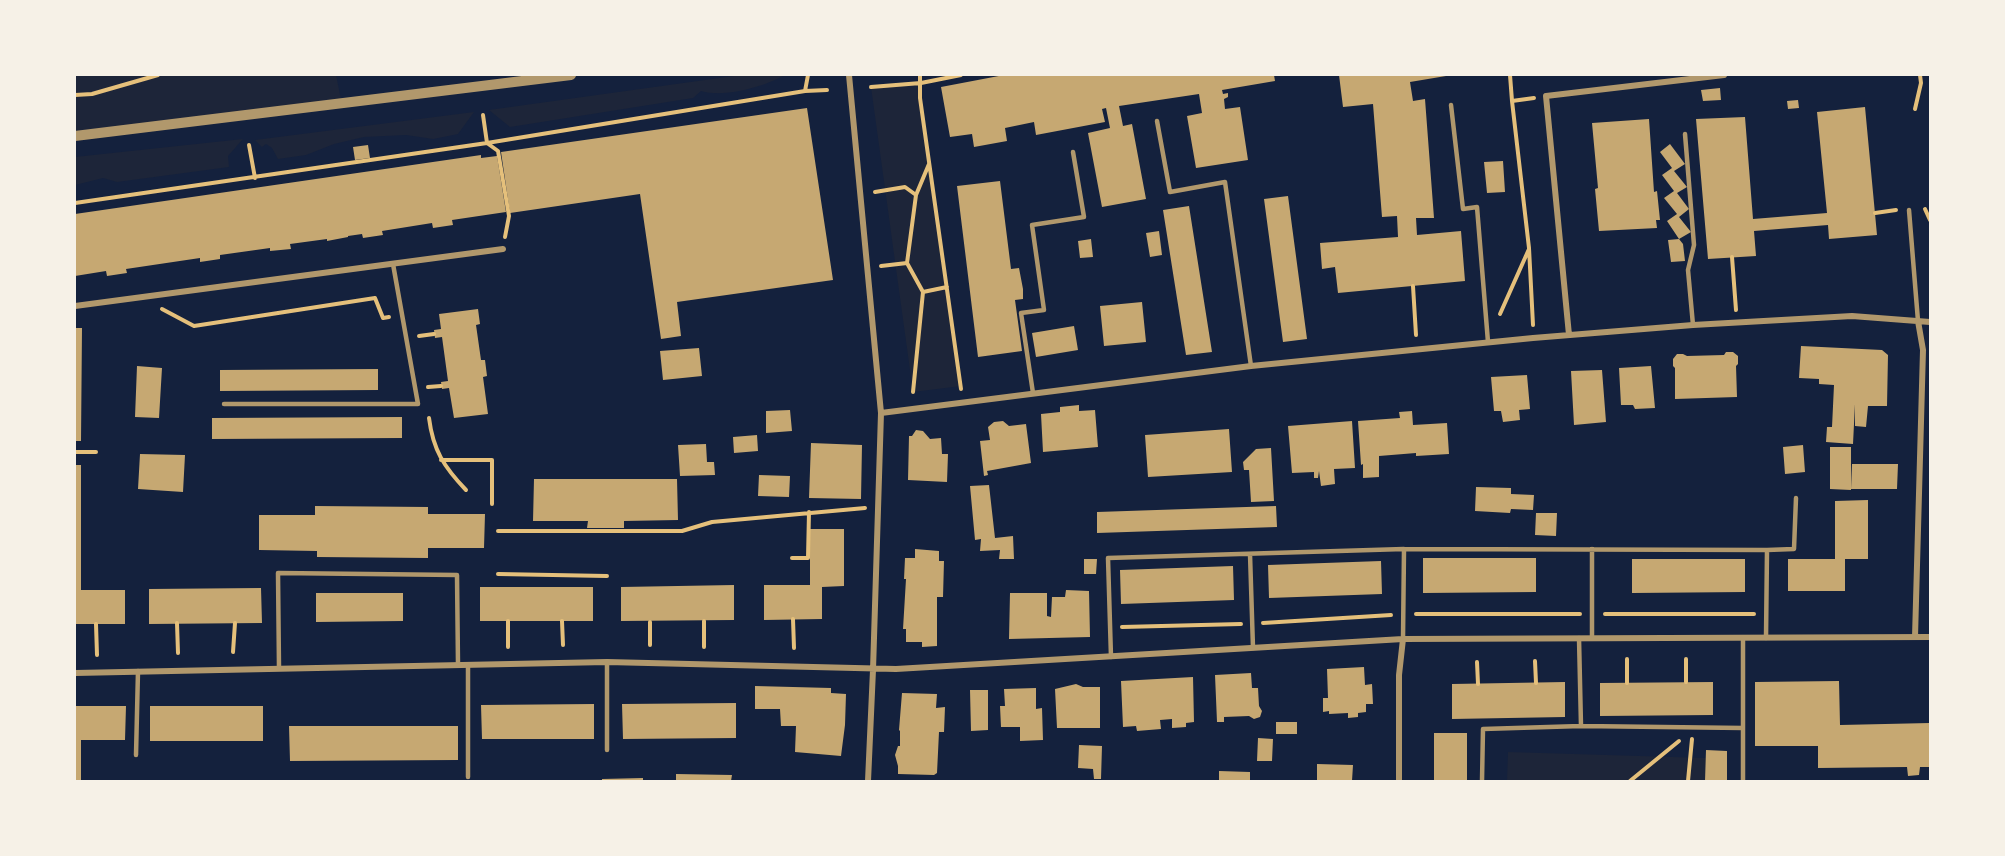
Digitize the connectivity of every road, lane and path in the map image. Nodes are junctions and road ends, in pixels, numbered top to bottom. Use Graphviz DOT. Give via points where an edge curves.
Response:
graph roads {
  1 [pos="158,75"];
  2 [pos="571,75"];
  3 [pos="808,75"];
  4 [pos="849,75"];
  5 [pos="920,75"];
  6 [pos="961,75"];
  7 [pos="1510,75"];
  8 [pos="1724,75"];
  9 [pos="1920,75"];
  10 [pos="921,83"];
  11 [pos="870,87"];
  12 [pos="827,90"];
  13 [pos="805,91"];
  14 [pos="75,95"];
  15 [pos="1546,96"];
  16 [pos="1512,100"];
  17 [pos="1451,105"];
  18 [pos="1915,109"];
  19 [pos="483,116"];
  20 [pos="1157,121"];
  21 [pos="1685,134"];
  22 [pos="75,136"];
  23 [pos="487,142"];
  24 [pos="249,145"];
  25 [pos="1073,152"];
  26 [pos="929,164"];
  27 [pos="255,178"];
  28 [pos="859,194"];
  29 [pos="916,195"];
  30 [pos="75,203"];
  31 [pos="1925,208"];
  32 [pos="1897,210"];
  33 [pos="1909,210"];
  34 [pos="1875,213"];
  35 [pos="1930,220"];
  36 [pos="1529,248"];
  37 [pos="502,249"];
  38 [pos="1732,257"];
  39 [pos="907,263"];
  40 [pos="393,264"];
  41 [pos="866,268"];
  42 [pos="1413,286"];
  43 [pos="946,287"];
  44 [pos="923,292"];
  45 [pos="75,306"];
  46 [pos="160,308"];
  47 [pos="1736,311"];
  48 [pos="402,316"];
  49 [pos="1918,321"];
  50 [pos="1930,322"];
  51 [pos="1693,325"];
  52 [pos="1416,335"];
  53 [pos="1569,335"];
  54 [pos="1533,338"];
  55 [pos="1488,342"];
  56 [pos="1251,366"];
  57 [pos="913,392"];
  58 [pos="1033,393"];
  59 [pos="963,401"];
  60 [pos="224,404"];
  61 [pos="881,412"];
  62 [pos="429,418"];
  63 [pos="75,452"];
  64 [pos="96,452"];
  65 [pos="441,460"];
  66 [pos="466,490"];
  67 [pos="1796,498"];
  68 [pos="492,504"];
  69 [pos="866,508"];
  70 [pos="809,512"];
  71 [pos="498,531"];
  72 [pos="1404,549"];
  73 [pos="1592,549"];
  74 [pos="1767,550"];
  75 [pos="1250,554"];
  76 [pos="792,558"];
  77 [pos="498,574"];
  78 [pos="607,576"];
  79 [pos="1403,614"];
  80 [pos="1592,614"];
  81 [pos="1766,614"];
  82 [pos="793,619"];
  83 [pos="508,621"];
  84 [pos="562,621"];
  85 [pos="704,621"];
  86 [pos="650,622"];
  87 [pos="177,623"];
  88 [pos="235,623"];
  89 [pos="96,624"];
  90 [pos="1252,624"];
  91 [pos="1110,628"];
  92 [pos="1915,637"];
  93 [pos="1930,637"];
  94 [pos="1580,638"];
  95 [pos="1592,638"];
  96 [pos="1743,638"];
  97 [pos="1766,638"];
  98 [pos="1403,639"];
  99 [pos="563,645"];
  100 [pos="650,645"];
  101 [pos="508,646"];
  102 [pos="704,646"];
  103 [pos="794,648"];
  104 [pos="1253,648"];
  105 [pos="233,652"];
  106 [pos="178,653"];
  107 [pos="97,655"];
  108 [pos="1111,657"];
  109 [pos="1627,659"];
  110 [pos="1686,659"];
  111 [pos="1535,661"];
  112 [pos="607,662"];
  113 [pos="1478,662"];
  114 [pos="458,665"];
  115 [pos="468,665"];
  116 [pos="279,668"];
  117 [pos="873,670"];
  118 [pos="138,671"];
  119 [pos="75,673"];
  120 [pos="1686,682"];
  121 [pos="1536,683"];
  122 [pos="1627,683"];
  123 [pos="1478,684"];
  124 [pos="1581,726"];
  125 [pos="1696,727"];
  126 [pos="1743,728"];
  127 [pos="607,750"];
  128 [pos="136,755"];
  129 [pos="468,777"];
  130 [pos="868,781"];
  131 [pos="1399,781"];
  132 [pos="1482,781"];
  133 [pos="1630,781"];
  134 [pos="1688,781"];
  135 [pos="1743,781"];
  1 -- 14 [label="path" via="92,94"];
  2 -- 22 [label="street"];
  3 -- 13 [label="path"];
  4 -- 28 [label="street"];
  5 -- 10 [label="path"];
  6 -- 10 [label="path"];
  7 -- 16 [label="path"];
  8 -- 15 [label="street"];
  9 -- 18 [label="path"];
  10 -- 11 [label="path"];
  10 -- 26 [label="path"];
  12 -- 13 [label="path"];
  13 -- 23 [label="path"];
  15 -- 16 [label="path"];
  15 -- 53 [label="street"];
  16 -- 36 [label="path"];
  17 -- 55 [label="lane" via="1463,209 1477,207"];
  19 -- 23 [label="path"];
  20 -- 56 [label="lane" via="1170,192 1225,182"];
  21 -- 51 [label="lane" via="1694,245 1688,270"];
  23 -- 27 [label="path"];
  23 -- 37 [label="path" via="498,151 509,216"];
  24 -- 27 [label="path"];
  25 -- 58 [label="lane" via="1084,217 1032,225 1044,310 1021,313"];
  26 -- 29 [label="path"];
  26 -- 43 [label="path"];
  27 -- 30 [label="path"];
  28 -- 29 [label="path" via="905,187"];
  28 -- 41 [label="street"];
  29 -- 39 [label="path"];
  31 -- 35 [label="path"];
  32 -- 34 [label="path"];
  33 -- 49 [label="lane"];
  36 -- 54 [label="path"];
  36 -- 55 [label="path"];
  37 -- 40 [label="street"];
  38 -- 47 [label="path"];
  39 -- 41 [label="path"];
  39 -- 44 [label="path"];
  40 -- 45 [label="street"];
  40 -- 48 [label="lane"];
  41 -- 61 [label="street"];
  42 -- 52 [label="path"];
  43 -- 44 [label="path"];
  43 -- 59 [label="path"];
  44 -- 57 [label="path"];
  46 -- 48 [label="path" via="194,326 375,298 383,318"];
  48 -- 60 [label="lane" via="418,404"];
  49 -- 50 [label="street"];
  49 -- 51 [label="street" via="1852,316"];
  49 -- 92 [label="street" via="1923,350"];
  51 -- 53 [label="street"];
  53 -- 54 [label="street"];
  54 -- 55 [label="street"];
  55 -- 56 [label="street"];
  56 -- 58 [label="street"];
  58 -- 59 [label="street"];
  59 -- 61 [label="street"];
  61 -- 117 [label="street"];
  62 -- 65 [label="path" via="431,438"];
  63 -- 64 [label="path"];
  65 -- 66 [label="path"];
  65 -- 68 [label="path" via="492,460"];
  67 -- 74 [label="lane" via="1794,549"];
  69 -- 70 [label="path"];
  70 -- 71 [label="path" via="712,522 682,531"];
  70 -- 76 [label="path" via="808,558"];
  72 -- 73 [label="lane"];
  72 -- 75 [label="lane"];
  72 -- 79 [label="lane"];
  73 -- 74 [label="lane"];
  73 -- 80 [label="lane"];
  74 -- 81 [label="lane"];
  75 -- 90 [label="lane"];
  75 -- 91 [label="lane" via="1108,558"];
  77 -- 78 [label="path"];
  79 -- 80 [label="path"];
  79 -- 90 [label="path"];
  79 -- 98 [label="lane"];
  80 -- 81 [label="path"];
  80 -- 95 [label="lane"];
  81 -- 97 [label="lane"];
  82 -- 103 [label="path"];
  83 -- 101 [label="path"];
  84 -- 99 [label="path"];
  85 -- 102 [label="path"];
  86 -- 100 [label="path"];
  87 -- 106 [label="path"];
  88 -- 105 [label="path"];
  89 -- 107 [label="path"];
  90 -- 91 [label="path"];
  90 -- 104 [label="lane"];
  91 -- 108 [label="lane"];
  92 -- 93 [label="street"];
  92 -- 97 [label="street"];
  94 -- 95 [label="street"];
  94 -- 98 [label="street"];
  94 -- 124 [label="lane"];
  95 -- 96 [label="street"];
  96 -- 97 [label="street"];
  96 -- 126 [label="lane"];
  98 -- 104 [label="street"];
  98 -- 131 [label="street"];
  104 -- 108 [label="street"];
  108 -- 117 [label="street"];
  109 -- 122 [label="path"];
  110 -- 120 [label="path"];
  111 -- 121 [label="path"];
  112 -- 115 [label="street"];
  112 -- 117 [label="street"];
  112 -- 127 [label="lane"];
  113 -- 123 [label="path"];
  114 -- 115 [label="street"];
  114 -- 116 [label="street"];
  114 -- 116 [label="lane" via="457,575 278,573"];
  115 -- 129 [label="lane"];
  116 -- 118 [label="street"];
  117 -- 130 [label="street"];
  118 -- 119 [label="street"];
  118 -- 128 [label="lane"];
  124 -- 125 [label="lane"];
  124 -- 132 [label="lane" via="1483,729"];
  125 -- 126 [label="lane"];
  125 -- 133 [label="path"];
  125 -- 134 [label="path"];
  126 -- 135 [label="lane"];
}
